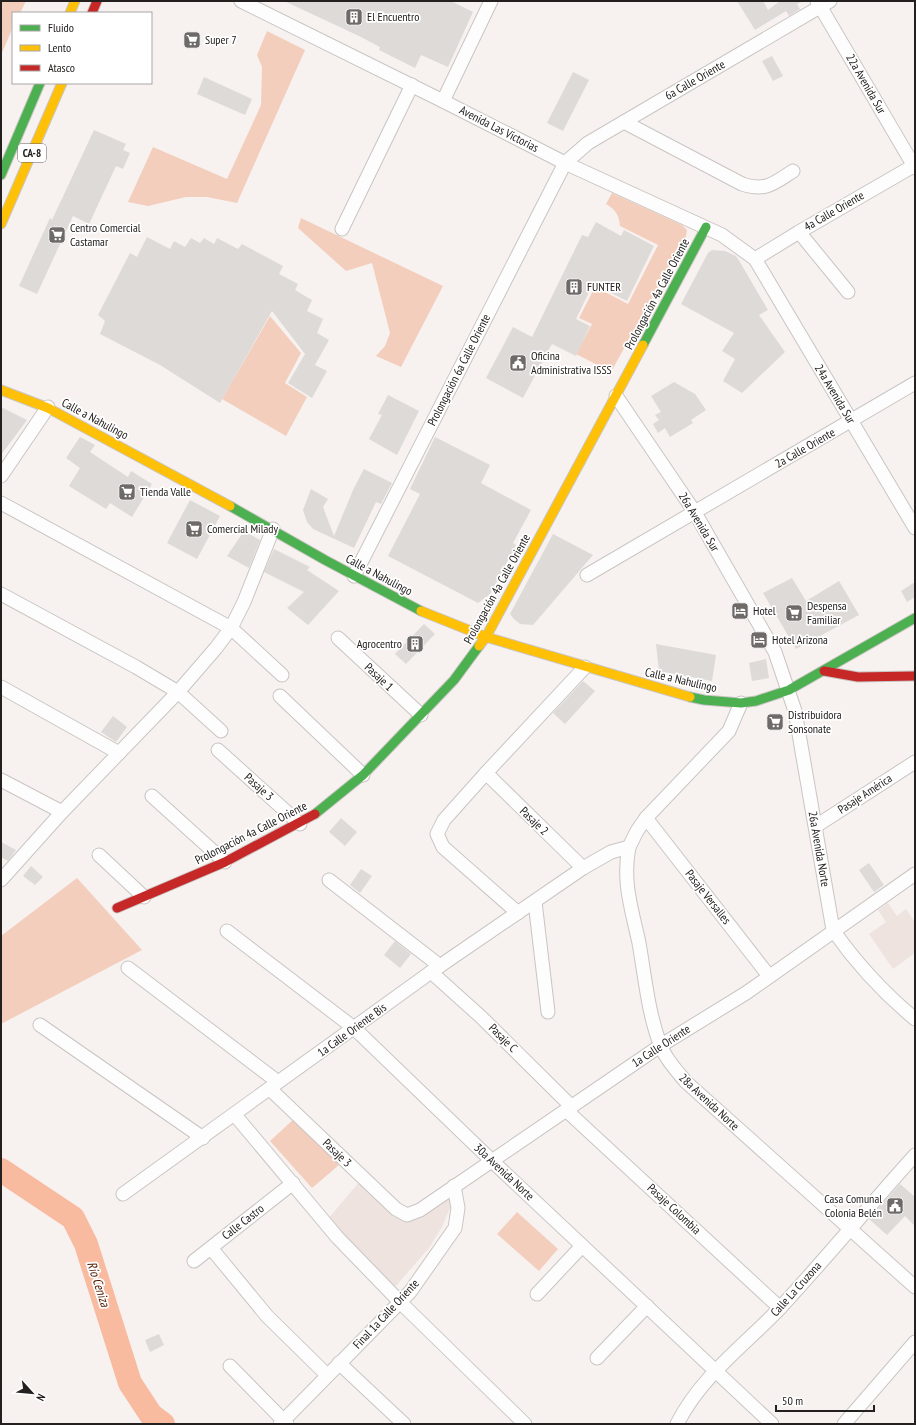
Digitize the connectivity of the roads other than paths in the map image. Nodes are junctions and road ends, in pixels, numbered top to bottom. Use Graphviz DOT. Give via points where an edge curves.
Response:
graph roads {
  1 [pos="75,1"];
  2 [pos="97,1"];
  3 [pos="241,1"];
  4 [pos="491,1"];
  5 [pos="822,3"];
  6 [pos="70,12"];
  7 [pos="92,12"];
  8 [pos="40,84"];
  9 [pos="62,84"];
  10 [pos="412,85"];
  11 [pos="443,101"];
  12 [pos="624,122"];
  13 [pos="564,163"];
  14 [pos="915,166"];
  15 [pos="794,170"];
  16 [pos="1,174"];
  17 [pos="1,224"];
  18 [pos="706,227"];
  19 [pos="342,228"];
  20 [pos="799,232"];
  21 [pos="755,259"];
  22 [pos="848,292"];
  23 [pos="915,383"];
  24 [pos="1,390"];
  25 [pos="616,396"];
  26 [pos="48,407"];
  27 [pos="851,422"];
  28 [pos="1,476"];
  29 [pos="1,503"];
  30 [pos="694,511"];
  31 [pos="915,528"];
  32 [pos="273,529"];
  33 [pos="587,575"];
  34 [pos="354,576"];
  35 [pos="1,594"];
  36 [pos="915,618"];
  37 [pos="231,628"];
  38 [pos="486,637"];
  39 [pos="338,638"];
  40 [pos="775,652"];
  41 [pos="585,667"];
  42 [pos="824,671"];
  43 [pos="282,675"];
  44 [pos="915,676"];
  45 [pos="1,687"];
  46 [pos="789,690"];
  47 [pos="178,692"];
  48 [pos="280,696"];
  49 [pos="740,704"];
  50 [pos="421,715"];
  51 [pos="221,731"];
  52 [pos="218,750"];
  53 [pos="119,753"];
  54 [pos="915,762"];
  55 [pos="486,773"];
  56 [pos="363,775"];
  57 [pos="1,780"];
  58 [pos="152,796"];
  59 [pos="62,812"];
  60 [pos="646,818"];
  61 [pos="300,824"];
  62 [pos="816,826"];
  63 [pos="630,848"];
  64 [pos="99,855"];
  65 [pos="225,862"];
  66 [pos="583,868"];
  67 [pos="915,874"];
  68 [pos="1,880"];
  69 [pos="329,880"];
  70 [pos="144,897"];
  71 [pos="535,902"];
  72 [pos="117,908"];
  73 [pos="518,913"];
  74 [pos="833,930"];
  75 [pos="228,931"];
  76 [pos="128,968"];
  77 [pos="436,969"];
  78 [pos="769,976"];
  79 [pos="548,1012"];
  80 [pos="915,1019"];
  81 [pos="40,1025"];
  82 [pos="354,1028"];
  83 [pos="660,1046"];
  84 [pos="274,1086"];
  85 [pos="570,1109"];
  86 [pos="235,1115"];
  87 [pos="203,1138"];
  88 [pos="915,1155"];
  89 [pos="491,1160"];
  90 [pos="293,1184"];
  91 [pos="454,1186"];
  92 [pos="123,1194"];
  93 [pos="407,1215"];
  94 [pos="849,1229"];
  95 [pos="582,1246"];
  96 [pos="211,1248"];
  97 [pos="194,1261"];
  98 [pos="915,1287"];
  99 [pos="537,1294"];
  100 [pos="400,1302"];
  101 [pos="647,1306"];
  102 [pos="780,1308"];
  103 [pos="915,1342"];
  104 [pos="597,1358"];
  105 [pos="339,1363"];
  106 [pos="230,1366"];
  107 [pos="715,1370"];
  108 [pos="327,1375"];
  109 [pos="284,1423"];
  110 [pos="404,1424"];
  111 [pos="525,1424"];
  112 [pos="677,1424"];
  113 [pos="772,1424"];
  114 [pos="844,1424"];
  1 -- 6 [label="main road"];
  2 -- 7 [label="main road"];
  3 -- 10 [label="street, Avenida Las Victorias"];
  4 -- 11 [label="street"];
  5 -- 12 [label="street, 6a Calle Oriente"];
  5 -- 14 [label="street, 22a Avenida Sur"];
  8 -- 16 [label="main road, CA-8"];
  9 -- 17 [label="main road, CA-8"];
  10 -- 11 [label="street, Avenida Las Victorias"];
  10 -- 19 [label="street"];
  11 -- 13 [label="street, Avenida Las Victorias"];
  12 -- 13 [label="street, 6a Calle Oriente" via="588,143"];
  12 -- 15 [label="street" via="756,189 771,184"];
  13 -- 18 [label="street, Avenida Las Victorias"];
  13 -- 34 [label="street, Prolongación 6a Calle Oriente"];
  14 -- 20 [label="street, 4a Calle Oriente"];
  18 -- 21 [label="street, Avenida Las Victorias" via="739,246"];
  18 -- 25 [label="main road, Prolongación 4a Calle Oriente"];
  20 -- 21 [label="street, 4a Calle Oriente"];
  20 -- 22 [label="street"];
  21 -- 27 [label="street, 24a Avenida Sur"];
  23 -- 27 [label="street, 2a Calle Oriente"];
  24 -- 26 [label="main road, Calle a Nahulingo"];
  25 -- 30 [label="street, 26a Avenida Sur"];
  25 -- 38 [label="main road, Prolongación 4a Calle Oriente"];
  26 -- 28 [label="street"];
  26 -- 32 [label="main road, Calle a Nahulingo"];
  27 -- 30 [label="street, 2a Calle Oriente"];
  27 -- 31 [label="street, 24a Avenida Sur"];
  29 -- 37 [label="street"];
  30 -- 33 [label="street, 2a Calle Oriente"];
  30 -- 40 [label="street, 26a Avenida Sur"];
  32 -- 34 [label="main road, Calle a Nahulingo"];
  32 -- 37 [label="street"];
  34 -- 38 [label="main road, Calle a Nahulingo" via="421,611"];
  35 -- 47 [label="street"];
  36 -- 42 [label="main road, Calle a Nahulingo"];
  37 -- 43 [label="street"];
  37 -- 47 [label="street"];
  38 -- 41 [label="main road, Calle a Nahulingo"];
  38 -- 50 [label="main road, Prolongación 4a Calle Oriente" via="454,680"];
  39 -- 50 [label="street, Pasaje 1"];
  40 -- 46 [label="street, 26a Avenida Norte"];
  41 -- 49 [label="main road, Calle a Nahulingo" via="666,691 704,700"];
  41 -- 55 [label="street"];
  42 -- 44 [label="main road" via="837,676 855,677"];
  42 -- 46 [label="main road, Calle a Nahulingo"];
  45 -- 53 [label="street"];
  46 -- 49 [label="main road, Calle a Nahulingo"];
  46 -- 62 [label="street, 26a Avenida Norte"];
  47 -- 51 [label="street"];
  47 -- 53 [label="street"];
  48 -- 56 [label="street"];
  49 -- 60 [label="street, 28a Avenida Norte" via="728,731"];
  50 -- 56 [label="main road, Prolongación 4a Calle Oriente"];
  52 -- 61 [label="street, Pasaje 3"];
  53 -- 59 [label="street"];
  54 -- 62 [label="street, Pasaje América"];
  55 -- 66 [label="street, Pasaje 2"];
  55 -- 73 [label="street" via="444,820 437,834 443,847"];
  56 -- 61 [label="main road, Prolongación 4a Calle Oriente" via="340,797"];
  57 -- 59 [label="street"];
  58 -- 65 [label="street"];
  59 -- 68 [label="street"];
  60 -- 63 [label="street, 28a Avenida Norte"];
  60 -- 78 [label="street, Pasaje Versalles"];
  61 -- 65 [label="main road, Prolongación 4a Calle Oriente"];
  62 -- 74 [label="street, 26a Avenida Norte"];
  63 -- 66 [label="street, 1a Calle Oriente Bis" via="611,852"];
  63 -- 83 [label="street, 28a Avenida Norte" via="626,865 626,883 652,1018"];
  64 -- 70 [label="street"];
  65 -- 70 [label="main road, Prolongación 4a Calle Oriente"];
  66 -- 71 [label="street, 1a Calle Oriente Bis"];
  67 -- 74 [label="street, 1a Calle Oriente"];
  69 -- 77 [label="street, Pasaje C"];
  70 -- 72 [label="main road, Prolongación 4a Calle Oriente"];
  71 -- 73 [label="street, 1a Calle Oriente Bis"];
  71 -- 79 [label="street"];
  73 -- 77 [label="street, 1a Calle Oriente Bis"];
  74 -- 78 [label="street, 1a Calle Oriente"];
  74 -- 80 [label="street, 26a Avenida Norte" via="846,950 900,1007"];
  75 -- 82 [label="street, 30a Avenida Norte"];
  76 -- 84 [label="street, Pasaje 3"];
  77 -- 82 [label="street, 1a Calle Oriente Bis"];
  77 -- 85 [label="street, Pasaje C"];
  78 -- 83 [label="street, 1a Calle Oriente"];
  81 -- 87 [label="street"];
  82 -- 84 [label="street, 1a Calle Oriente Bis"];
  82 -- 89 [label="street, 30a Avenida Norte"];
  83 -- 85 [label="street, 1a Calle Oriente"];
  83 -- 94 [label="street, 28a Avenida Norte" via="686,1082"];
  84 -- 86 [label="street, 1a Calle Oriente Bis"];
  84 -- 93 [label="street, Pasaje 3" via="396,1209"];
  85 -- 89 [label="street, 1a Calle Oriente"];
  85 -- 102 [label="street, Pasaje Colombia"];
  86 -- 87 [label="street, 1a Calle Oriente Bis"];
  86 -- 90 [label="street"];
  87 -- 92 [label="street, 1a Calle Oriente Bis"];
  88 -- 94 [label="street, Calle La Cruzona"];
  89 -- 91 [label="street, 1a Calle Oriente"];
  89 -- 95 [label="street, 30a Avenida Norte"];
  90 -- 96 [label="street, Calle Castro"];
  90 -- 100 [label="street" via="337,1237"];
  91 -- 93 [label="street, 1a Calle Oriente" via="420,1210"];
  91 -- 100 [label="street, Final 1a Calle Oriente" via="458,1208 455,1228 410,1292"];
  94 -- 98 [label="street, 28a Avenida Norte"];
  94 -- 102 [label="street, Calle La Cruzona"];
  95 -- 99 [label="street"];
  95 -- 101 [label="street, 30a Avenida Norte"];
  96 -- 97 [label="street, Calle Castro"];
  96 -- 108 [label="street" via="267,1316"];
  100 -- 105 [label="street, Final 1a Calle Oriente"];
  100 -- 111 [label="street"];
  101 -- 104 [label="street"];
  101 -- 107 [label="street, 30a Avenida Norte"];
  102 -- 107 [label="street, Calle La Cruzona"];
  103 -- 114 [label="street"];
  105 -- 108 [label="street, Final 1a Calle Oriente"];
  105 -- 110 [label="street"];
  106 -- 109 [label="street"];
  107 -- 112 [label="street, Calle La Cruzona"];
  107 -- 113 [label="street, 30a Avenida Norte"];
  108 -- 109 [label="street, Final 1a Calle Oriente"];
}
